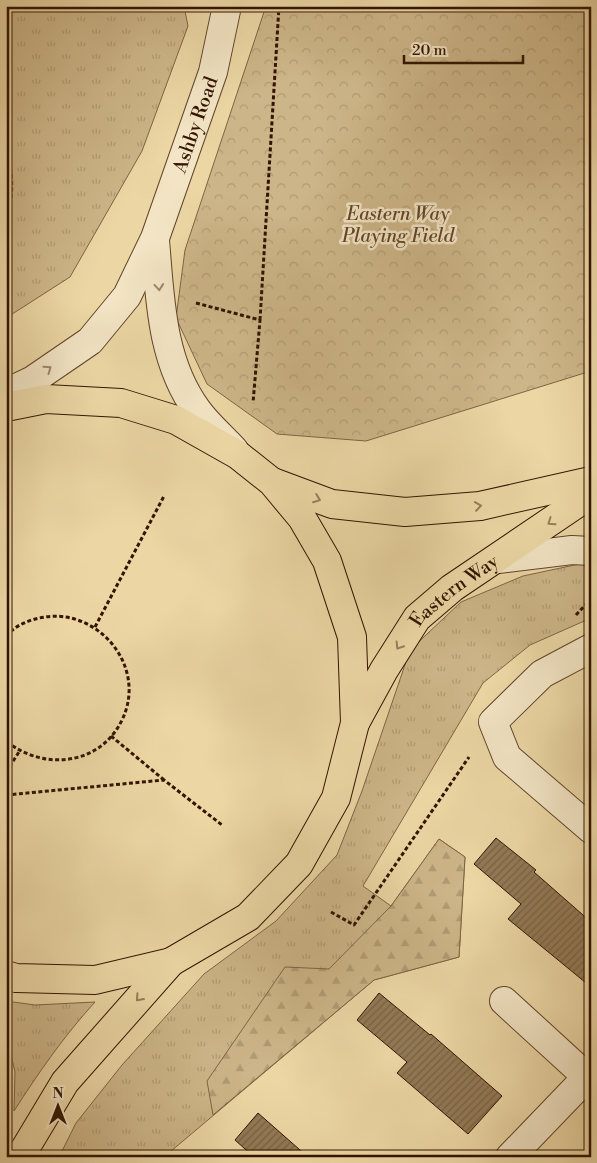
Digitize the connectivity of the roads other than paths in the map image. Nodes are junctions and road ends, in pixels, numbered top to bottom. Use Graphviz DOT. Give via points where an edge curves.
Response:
graph roads {
  1 [pos="227,6"];
  2 [pos="155,238"];
  3 [pos="6,394"];
  4 [pos="6,407"];
  5 [pos="238,455"];
  6 [pos="591,481"];
  7 [pos="272,482"];
  8 [pos="591,494"];
  9 [pos="591,551"];
  10 [pos="498,559"];
  11 [pos="591,648"];
  12 [pos="355,723"];
  13 [pos="591,829"];
  14 [pos="171,962"];
  15 [pos="6,975"];
  16 [pos="504,1001"];
  17 [pos="589,1079"];
  18 [pos="20,1157"];
  19 [pos="510,1157"];
  1 -- 2 [label="street, Ashby Road" via="213,72"];
  3 -- 2 [label="street, Ashby Road, one-way" via="33,380 90,340 126,296"];
  2 -- 5 [label="street, Ashby Road, one-way" via="161,316 174,367 197,410"];
  4 -- 5 [label="main road" via="46,399 121,403 176,420"];
  5 -- 7 [label="main road"];
  7 -- 6 [label="main road, one-way" via="332,504 405,512 480,506"];
  7 -- 12 [label="main road" via="302,518 327,561 352,637"];
  8 -- 10 [label="main road, Eastern Way, one-way"];
  9 -- 10 [label="street" via="572,550"];
  10 -- 12 [label="main road, Eastern Way, one-way" via="452,588 417,618"];
  11 -- 13 [label="street" via="542,674 493,722 507,757"];
  12 -- 14 [label="main road" via="336,798 299,864 248,917"];
  14 -- 15 [label="main road" via="95,980"];
  14 -- 18 [label="main road, one-way" via="65,1082"];
  16 -- 17 [label="street"];
  17 -- 19 [label="street"];
}
